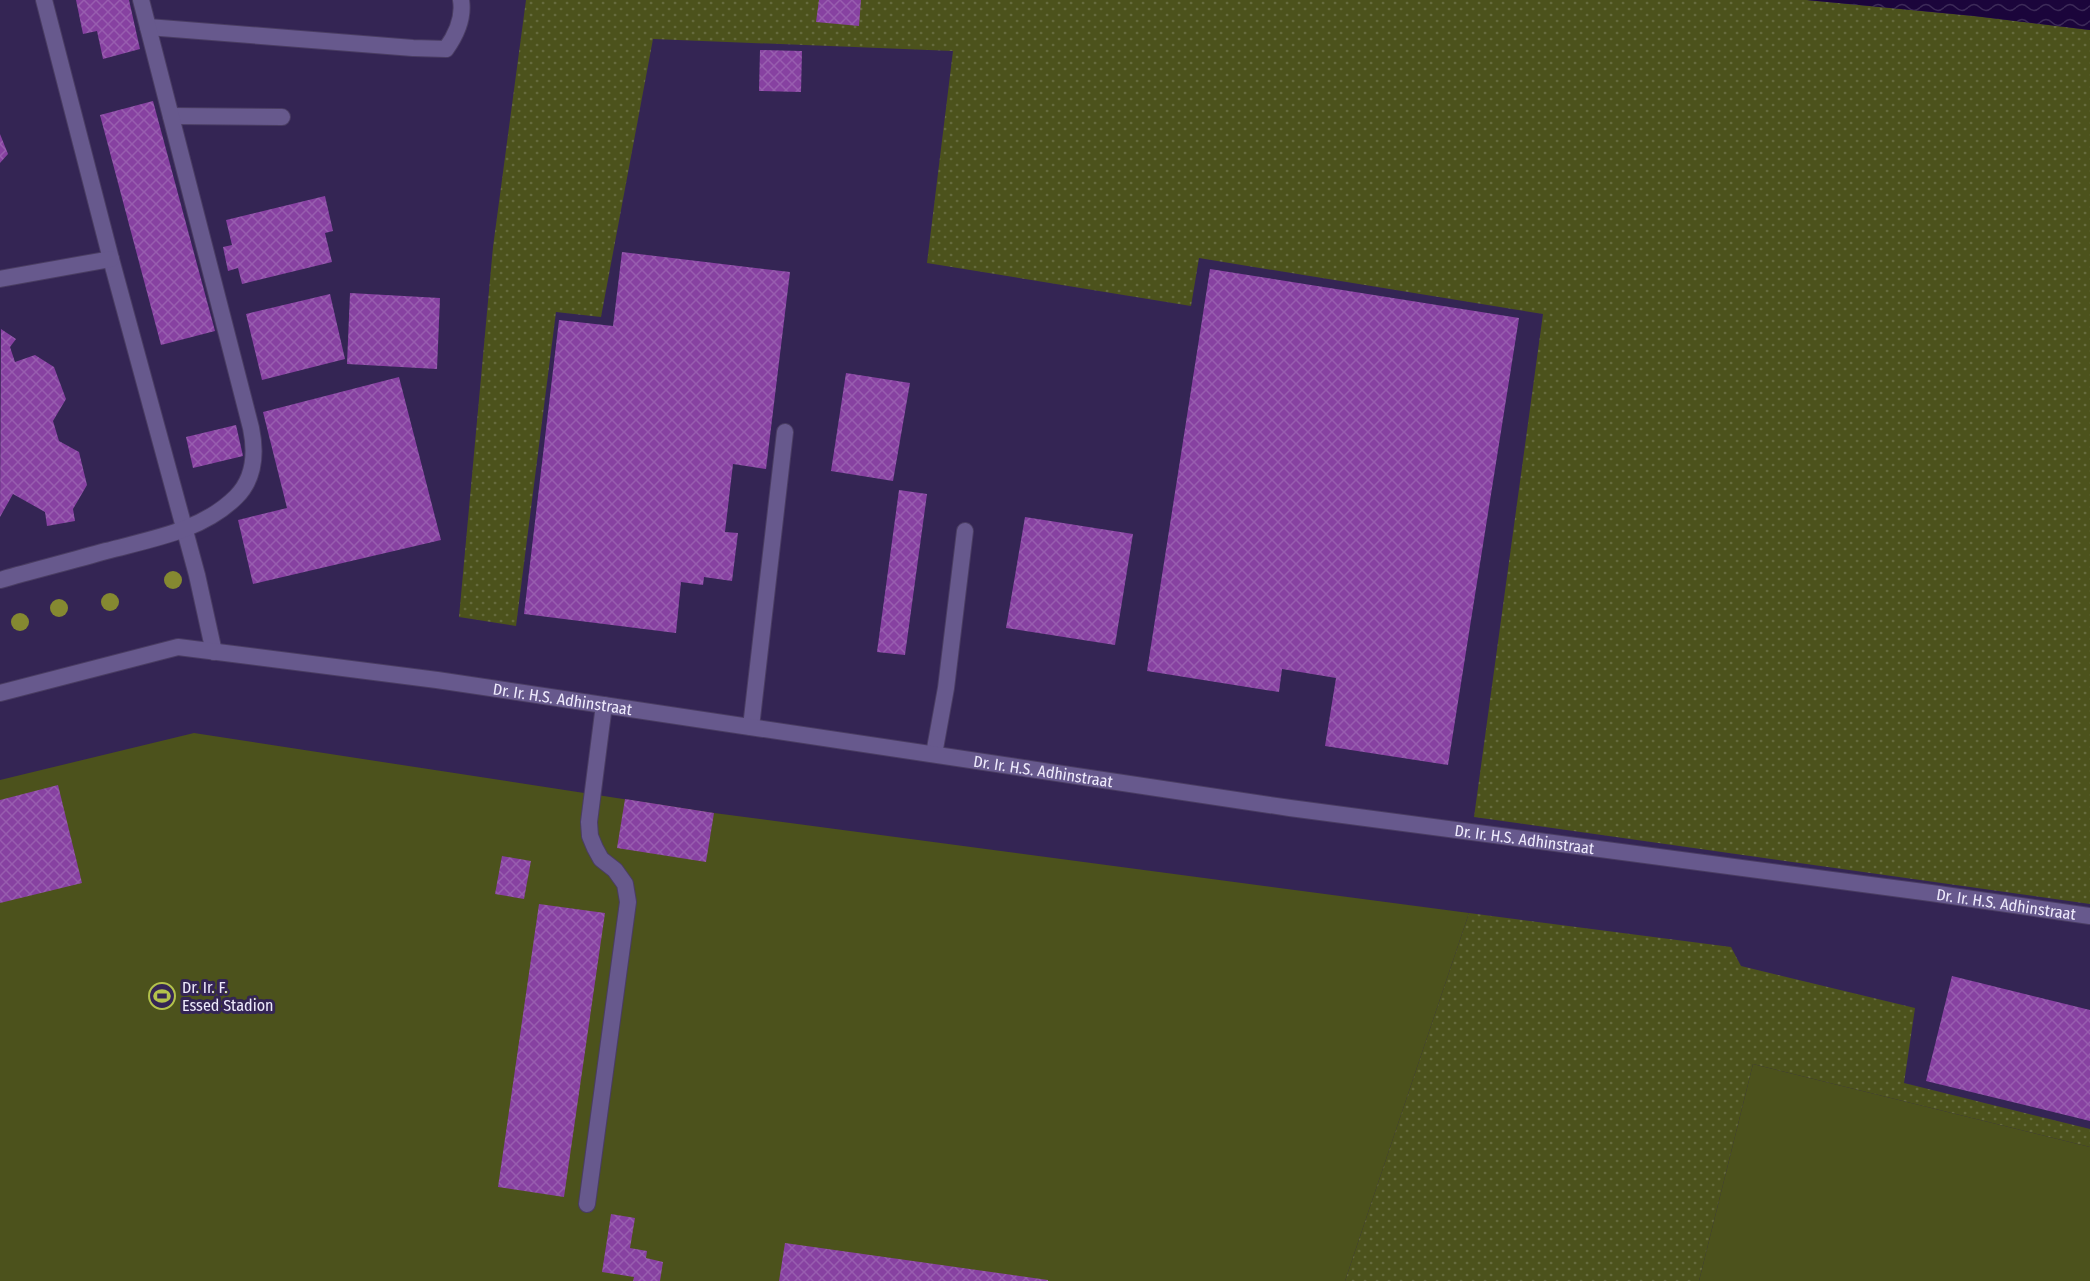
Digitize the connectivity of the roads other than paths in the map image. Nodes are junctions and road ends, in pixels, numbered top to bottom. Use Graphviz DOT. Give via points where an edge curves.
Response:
graph roads {
  1 [pos="44,0"];
  2 [pos="141,0"];
  3 [pos="461,0"];
  4 [pos="148,27"];
  5 [pos="171,116"];
  6 [pos="282,117"];
  7 [pos="111,259"];
  8 [pos="0,279"];
  9 [pos="784,432"];
  10 [pos="184,530"];
  11 [pos="965,531"];
  12 [pos="0,580"];
  13 [pos="214,652"];
  14 [pos="0,693"];
  15 [pos="604,705"];
  16 [pos="751,726"];
  17 [pos="934,754"];
  18 [pos="2090,916"];
  19 [pos="587,1204"];
  1 -- 7 [label="street"];
  2 -- 4 [label="street"];
  3 -- 4 [label="street" via="457,34 446,49"];
  4 -- 5 [label="street"];
  5 -- 6 [label="street"];
  5 -- 10 [label="street" via="255,446 248,481 237,496"];
  7 -- 8 [label="street"];
  7 -- 10 [label="street"];
  9 -- 16 [label="street"];
  10 -- 12 [label="street"];
  10 -- 13 [label="street"];
  11 -- 17 [label="street"];
  13 -- 14 [label="street, Dr. Ir. H.S. Adhinstraat" via="178,647"];
  13 -- 15 [label="street, Dr. Ir. H.S. Adhinstraat"];
  15 -- 16 [label="street, Dr. Ir. H.S. Adhinstraat"];
  15 -- 19 [label="street" via="590,836 602,859 625,884 628,902"];
  16 -- 17 [label="street, Dr. Ir. H.S. Adhinstraat"];
  17 -- 18 [label="street, Dr. Ir. H.S. Adhinstraat" via="1290,808"];
}
